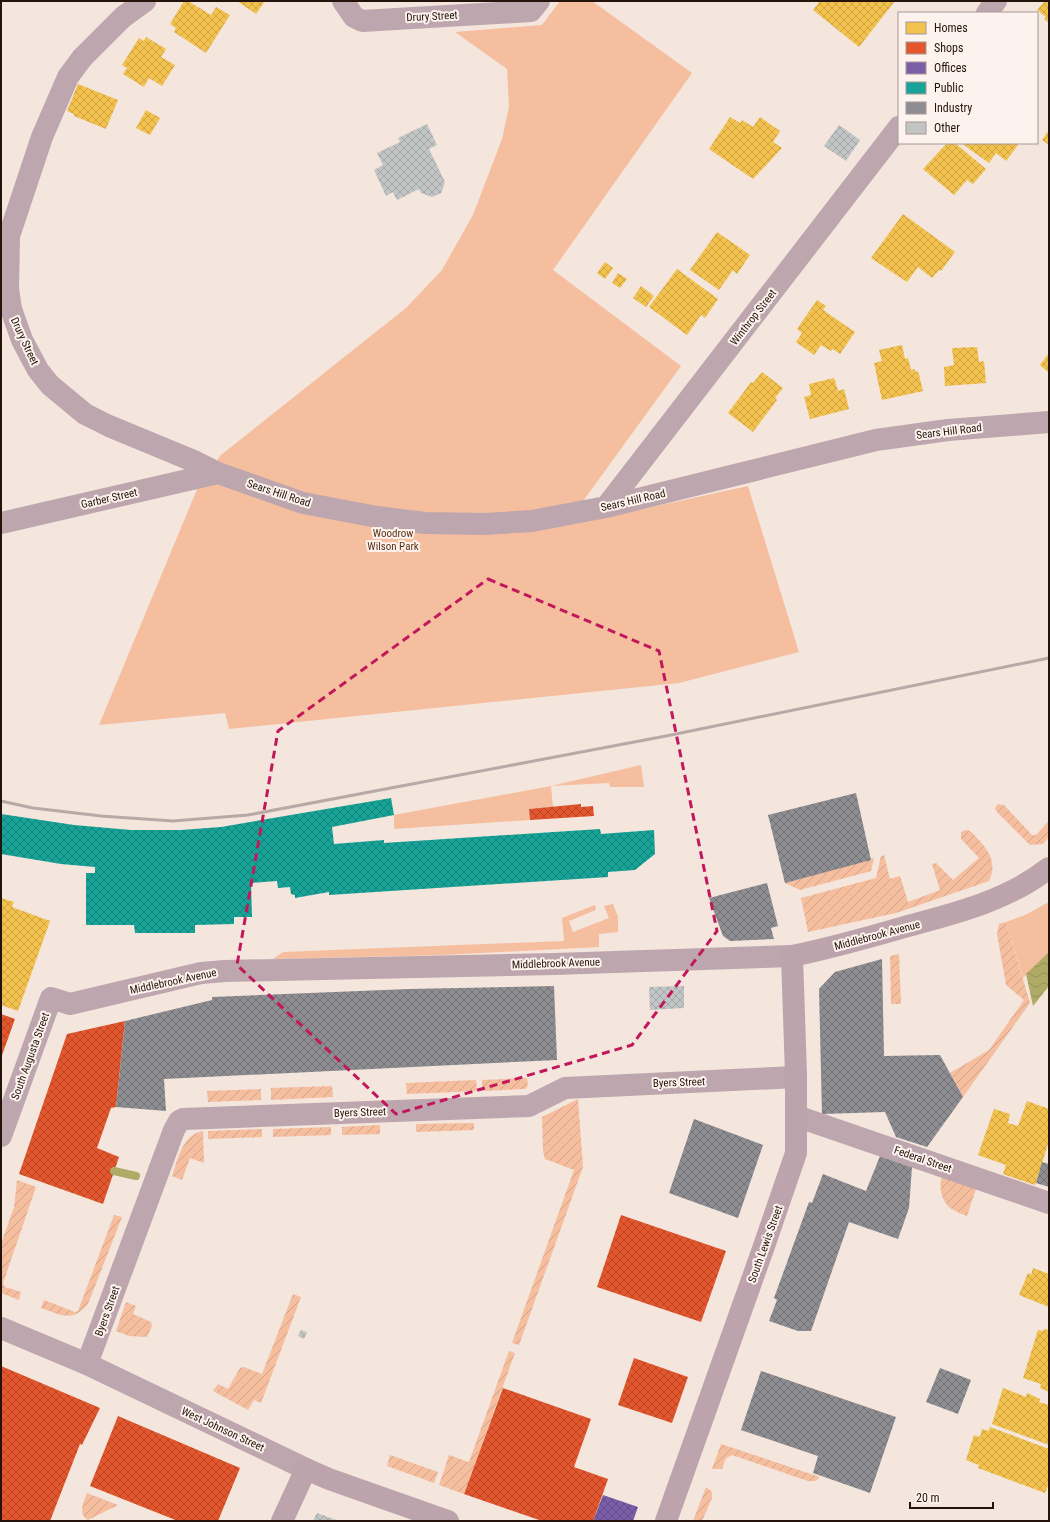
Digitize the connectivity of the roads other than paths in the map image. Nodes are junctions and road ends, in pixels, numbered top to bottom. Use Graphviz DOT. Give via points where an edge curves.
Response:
graph roads {
  1 [pos="145,1"];
  2 [pos="343,1"];
  3 [pos="996,1"];
  4 [pos="535,6"];
  5 [pos="988,12"];
  6 [pos="898,128"];
  7 [pos="1049,422"];
  8 [pos="218,473"];
  9 [pos="606,507"];
  10 [pos="1,523"];
  11 [pos="1049,868"];
  12 [pos="792,956"];
  13 [pos="51,998"];
  14 [pos="796,1078"];
  15 [pos="796,1116"];
  16 [pos="1,1136"];
  17 [pos="1049,1203"];
  18 [pos="1,1328"];
  19 [pos="87,1364"];
  20 [pos="306,1469"];
  21 [pos="282,1521"];
  22 [pos="448,1521"];
  23 [pos="666,1521"];
  1 -- 8 [label="street, Drury Street" via="123,17 82,58 61,90 42,137 9,236 8,289 11,309 22,340 38,370 68,402 109,426"];
  2 -- 4 [label="street, Drury Street" via="354,17 362,21"];
  3 -- 5 [label="street"];
  6 -- 9 [label="street, Winthrop Street"];
  7 -- 9 [label="street, Sears Hill Road" via="955,429 876,440"];
  8 -- 9 [label="street, Sears Hill Road" via="303,503 425,523 508,523"];
  8 -- 10 [label="street, Garber Street"];
  11 -- 12 [label="main road, Middlebrook Avenue" via="1011,893 988,902 859,940"];
  12 -- 13 [label="street, Middlebrook Avenue" via="225,971 201,973 70,1004"];
  12 -- 14 [label="main road, South Lewis Street"];
  13 -- 16 [label="street, South Augusta Street"];
  14 -- 15 [label="main road, South Lewis Street"];
  14 -- 19 [label="street, Byers Street" via="565,1088 529,1106 183,1119 174,1130"];
  15 -- 17 [label="street, Federal Street"];
  15 -- 23 [label="main road, South Lewis Street" via="796,1153 792,1166"];
  18 -- 19 [label="street, West Johnson Street"];
  19 -- 20 [label="street, West Johnson Street"];
  20 -- 21 [label="main road"];
  20 -- 22 [label="main road, West Johnson Street"];
}
